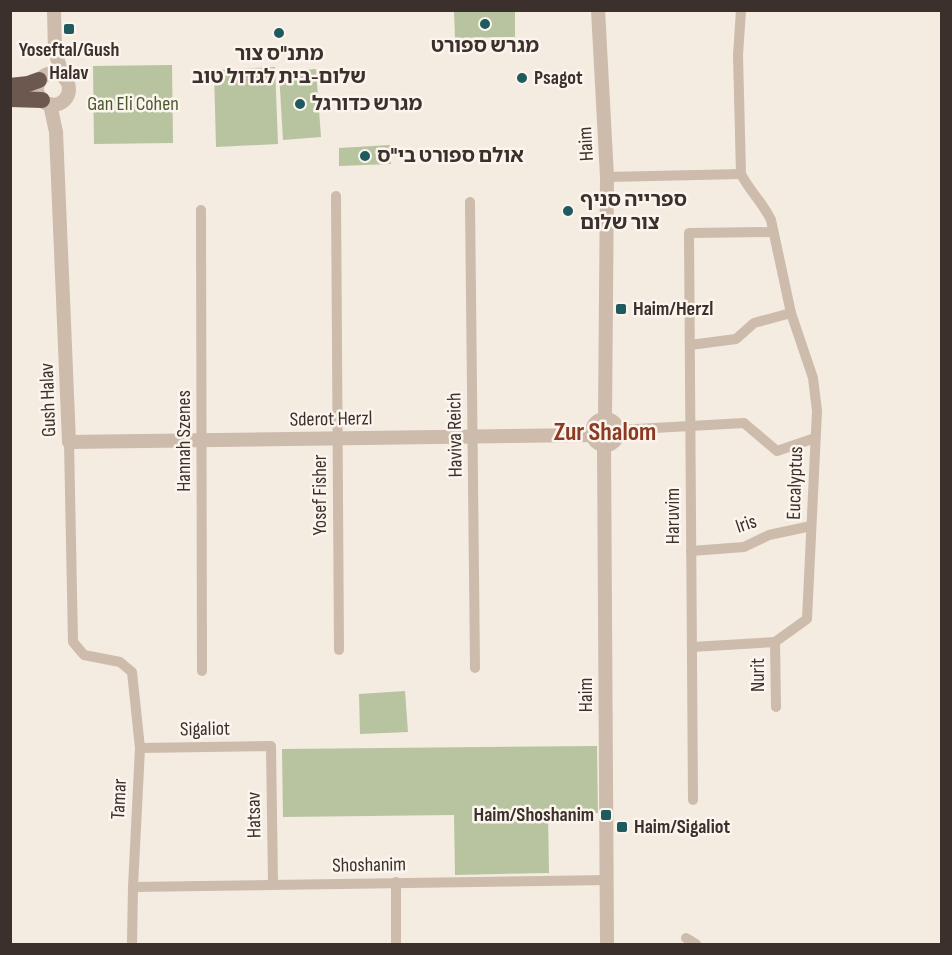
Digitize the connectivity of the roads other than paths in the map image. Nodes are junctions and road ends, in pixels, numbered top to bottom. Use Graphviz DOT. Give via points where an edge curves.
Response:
graph roads {
  1 [pos="54,10"];
  2 [pos="598,10"];
  3 [pos="741,10"];
  4 [pos="54,44"];
  5 [pos="63,76"];
  6 [pos="44,77"];
  7 [pos="11,89"];
  8 [pos="51,103"];
  9 [pos="741,174"];
  10 [pos="607,177"];
  11 [pos="336,196"];
  12 [pos="470,202"];
  13 [pos="201,210"];
  14 [pos="773,232"];
  15 [pos="791,313"];
  16 [pos="690,345"];
  17 [pos="605,420"];
  18 [pos="690,425"];
  19 [pos="618,430"];
  20 [pos="592,435"];
  21 [pos="473,437"];
  22 [pos="815,438"];
  23 [pos="338,439"];
  24 [pos="202,440"];
  25 [pos="69,442"];
  26 [pos="604,445"];
  27 [pos="811,526"];
  28 [pos="691,550"];
  29 [pos="776,642"];
  30 [pos="692,647"];
  31 [pos="339,650"];
  32 [pos="120,662"];
  33 [pos="475,668"];
  34 [pos="202,671"];
  35 [pos="776,708"];
  36 [pos="271,746"];
  37 [pos="140,748"];
  38 [pos="693,800"];
  39 [pos="607,880"];
  40 [pos="396,882"];
  41 [pos="273,884"];
  42 [pos="133,887"];
  43 [pos="686,938"];
  44 [pos="132,945"];
  45 [pos="396,945"];
  46 [pos="607,945"];
  47 [pos="696,945"];
  1 -- 4 [label="street"];
  2 -- 10 [label="street, Haim"];
  3 -- 9 [label="street"];
  4 -- 5 [label="street"];
  4 -- 6 [label="street"];
  5 -- 6 [label="street" via="53,73"];
  5 -- 8 [label="street" via="69,90 67,96"];
  6 -- 7 [label="highway"];
  6 -- 8 [label="street" via="37,91"];
  7 -- 8 [label="highway"];
  8 -- 25 [label="street, Gush Halav" via="56,132"];
  9 -- 10 [label="street"];
  9 -- 14 [label="street, Eucalyptus" via="765,209"];
  10 -- 17 [label="street, Haim"];
  11 -- 23 [label="street, Yosef Fisher"];
  12 -- 21 [label="street, Haviva Reich"];
  13 -- 24 [label="street, Hannah Szenes"];
  14 -- 15 [label="street, Eucalyptus"];
  14 -- 16 [label="street, Haruvim" via="689,233"];
  15 -- 16 [label="street" via="754,323 736,339"];
  15 -- 22 [label="street, Eucalyptus" via="813,378"];
  16 -- 18 [label="street, Haruvim"];
  17 -- 19 [label="street" via="614,423"];
  17 -- 20 [label="street" via="596,423"];
  18 -- 19 [label="street"];
  18 -- 22 [label="street" via="744,423 777,451"];
  18 -- 28 [label="street, Haruvim"];
  19 -- 26 [label="street" via="613,443"];
  20 -- 21 [label="street, Sderot Herzl"];
  20 -- 26 [label="street"];
  21 -- 23 [label="street, Sderot Herzl"];
  21 -- 33 [label="street, Haviva Reich"];
  22 -- 27 [label="street, Eucalyptus"];
  23 -- 24 [label="street, Sderot Herzl"];
  23 -- 31 [label="street, Yosef Fisher"];
  24 -- 25 [label="street, Sderot Herzl"];
  24 -- 34 [label="street, Hannah Szenes"];
  25 -- 32 [label="street, Gush Halav" via="73,642 84,655"];
  26 -- 39 [label="street, Haim"];
  27 -- 28 [label="street, Iris" via="769,536 744,547"];
  27 -- 29 [label="street, Eucalyptus" via="807,620"];
  28 -- 30 [label="street, Haruvim"];
  29 -- 30 [label="street"];
  29 -- 35 [label="street, Nurit"];
  30 -- 38 [label="street, Haruvim"];
  32 -- 37 [label="street, Tamar" via="132,672"];
  36 -- 37 [label="street, Sigaliot"];
  36 -- 41 [label="street, Hatsav"];
  37 -- 42 [label="street, Tamar"];
  39 -- 40 [label="street, Shoshanim"];
  39 -- 46 [label="street, Haim"];
  40 -- 41 [label="street, Shoshanim"];
  40 -- 45 [label="street"];
  41 -- 42 [label="street, Shoshanim"];
  42 -- 44 [label="street, Tamar"];
  43 -- 47 [label="street"];
}
